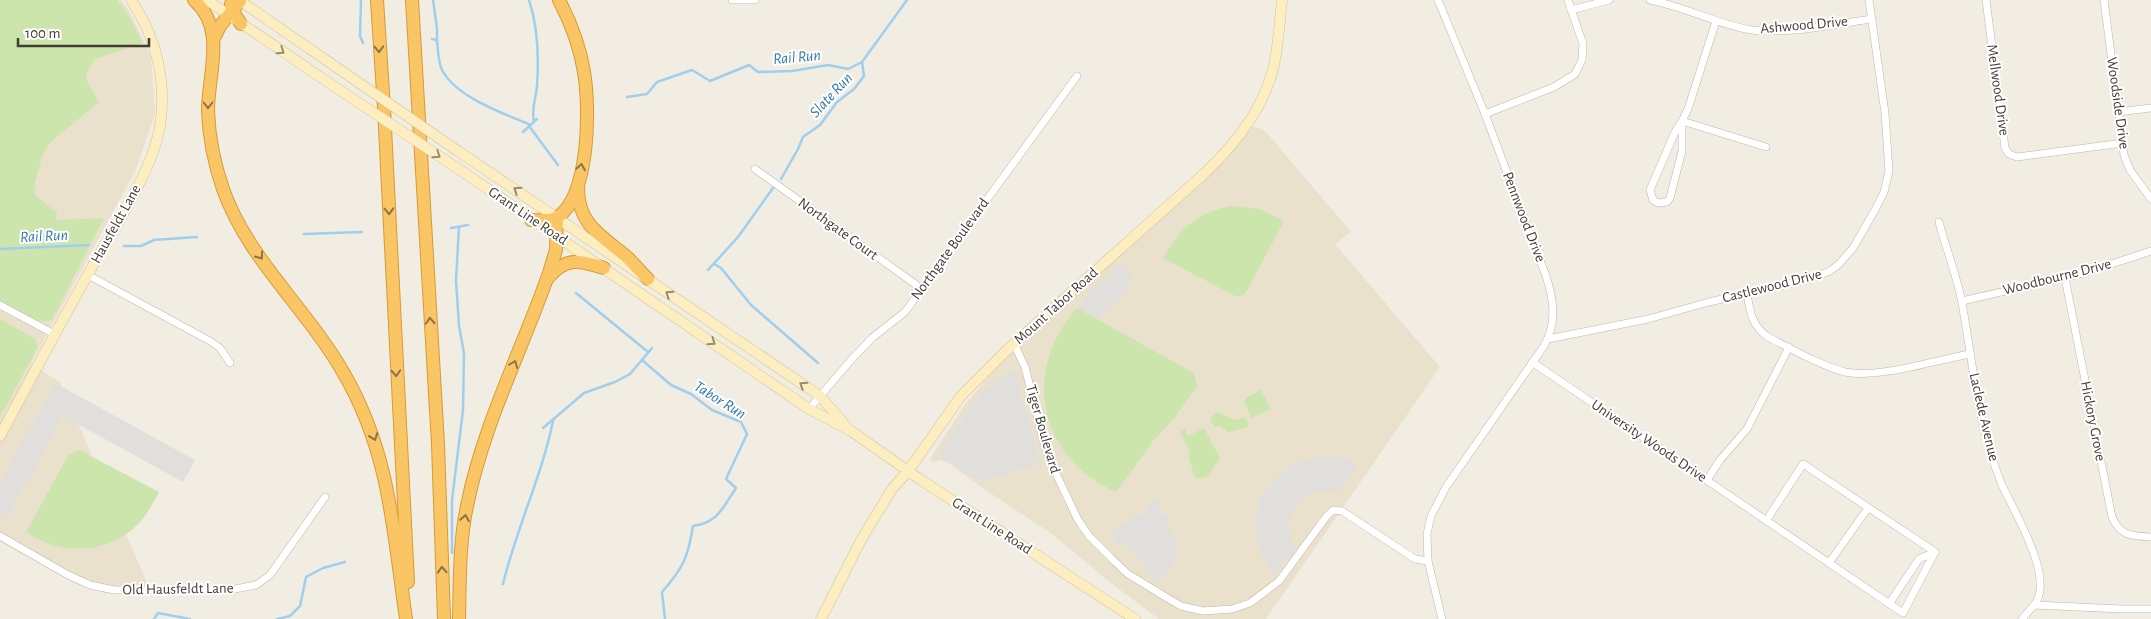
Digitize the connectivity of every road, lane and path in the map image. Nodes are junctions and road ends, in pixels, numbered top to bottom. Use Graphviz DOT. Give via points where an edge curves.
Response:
graph roads {
  1 [pos="132,0"];
  2 [pos="194,0"];
  3 [pos="207,0"];
  4 [pos="377,0"];
  5 [pos="412,0"];
  6 [pos="559,0"];
  7 [pos="732,0"];
  8 [pos="755,0"];
  9 [pos="1282,0"];
  10 [pos="1438,0"];
  11 [pos="1568,0"];
  12 [pos="1609,0"];
  13 [pos="1650,0"];
  14 [pos="1869,0"];
  15 [pos="1986,0"];
  16 [pos="2104,0"];
  17 [pos="234,6"];
  18 [pos="1571,10"];
  19 [pos="1872,19"];
  20 [pos="1716,21"];
  21 [pos="241,24"];
  22 [pos="214,38"];
  23 [pos="1076,76"];
  24 [pos="2151,108"];
  25 [pos="2118,112"];
  26 [pos="1485,114"];
  27 [pos="1682,121"];
  28 [pos="2123,143"];
  29 [pos="1766,147"];
  30 [pos="755,169"];
  31 [pos="578,186"];
  32 [pos="2151,199"];
  33 [pos="557,217"];
  34 [pos="532,220"];
  35 [pos="1939,222"];
  36 [pos="557,235"];
  37 [pos="2151,251"];
  38 [pos="604,268"];
  39 [pos="88,275"];
  40 [pos="2065,278"];
  41 [pos="648,280"];
  42 [pos="544,288"];
  43 [pos="922,289"];
  44 [pos="1747,294"];
  45 [pos="1962,301"];
  46 [pos="0,305"];
  47 [pos="56,335"];
  48 [pos="1548,340"];
  49 [pos="1014,344"];
  50 [pos="1789,347"];
  51 [pos="1970,354"];
  52 [pos="1532,362"];
  53 [pos="230,363"];
  54 [pos="820,396"];
  55 [pos="809,409"];
  56 [pos="851,431"];
  57 [pos="0,436"];
  58 [pos="908,471"];
  59 [pos="1707,480"];
  60 [pos="325,497"];
  61 [pos="1868,508"];
  62 [pos="1766,520"];
  63 [pos="0,536"];
  64 [pos="2151,537"];
  65 [pos="1935,552"];
  66 [pos="1428,561"];
  67 [pos="1830,563"];
  68 [pos="1889,604"];
  69 [pos="2034,605"];
  70 [pos="2151,609"];
  71 [pos="406,619"];
  72 [pos="411,619"];
  73 [pos="444,619"];
  74 [pos="459,619"];
  75 [pos="821,619"];
  76 [pos="1135,619"];
  77 [pos="1442,619"];
  78 [pos="2022,619"];
  1 -- 39 [label="main road, Hausfeldt Lane" via="151,36 160,65 163,96 160,128 149,160"];
  2 -- 22 [label="highway" via="210,20"];
  3 -- 17 [label="main road, Grant Line Road"];
  4 -- 72 [label="highway, one-way"];
  73 -- 5 [label="highway, one-way" via="438,444"];
  31 -- 6 [label="highway, one-way" via="585,146 587,92 580,52"];
  7 -- 8 [label="street"];
  9 -- 49 [label="main road, Mount Tabor Road" via="1272,72 1259,104 1235,142 1205,173"];
  10 -- 26 [label="street, Pennwood Drive"];
  11 -- 18 [label="street"];
  12 -- 18 [label="street"];
  13 -- 20 [label="street, Ashwood Drive"];
  14 -- 19 [label="street, Castlewood Drive"];
  15 -- 28 [label="street, Mellwood Drive" via="2005,148 2009,154 2017,157"];
  16 -- 25 [label="street, Woodside Drive"];
  17 -- 21 [label="highway"];
  17 -- 22 [label="highway"];
  33 -- 17 [label="main road, Grant Line Road, one-way, bridge" via="336,67"];
  18 -- 26 [label="street" via="1583,44 1575,74 1554,87"];
  19 -- 20 [label="street, Ashwood Drive" via="1774,30 1747,29"];
  19 -- 44 [label="street, Castlewood Drive" via="1889,149 1889,172 1884,192 1853,248 1835,268 1810,279"];
  20 -- 27 [label="street"];
  21 -- 34 [label="main road, Grant Line Road, one-way, bridge"];
  22 -- 71 [label="highway, one-way" via="208,112 212,154 218,176 229,205 249,241 328,348 368,422 385,475"];
  23 -- 43 [label="street, Northgate Boulevard"];
  24 -- 25 [label="street"];
  25 -- 28 [label="street, Woodside Drive"];
  26 -- 48 [label="street, Pennwood Drive" via="1549,286 1553,315"];
  27 -- 27 [label="street" via="1682,151 1670,198 1667,202 1658,203 1653,200 1650,190"];
  27 -- 29 [label="street"];
  28 -- 32 [label="street, Woodside Drive" via="2127,165"];
  30 -- 43 [label="street, Northgate Court"];
  31 -- 33 [label="highway" via="573,198"];
  31 -- 41 [label="highway" via="578,201 587,222"];
  33 -- 34 [label="highway"];
  33 -- 36 [label="highway"];
  33 -- 41 [label="main road, Grant Line Road"];
  34 -- 36 [label="main road, Grant Line Road"];
  35 -- 45 [label="street, Laclede Avenue"];
  36 -- 38 [label="main road, Grant Line Road"];
  36 -- 42 [label="highway" via="556,250"];
  37 -- 40 [label="street, Woodbourne Drive"];
  38 -- 42 [label="highway" via="569,262 556,269"];
  38 -- 55 [label="main road, Grant Line Road, one-way"];
  39 -- 47 [label="main road, Hausfeldt Lane"];
  39 -- 53 [label="street" via="210,340"];
  40 -- 45 [label="street, Woodbourne Drive"];
  40 -- 64 [label="street, Hickory Grove" via="2112,517 2128,536"];
  54 -- 41 [label="main road, Grant Line Road, one-way"];
  74 -- 42 [label="highway, one-way" via="463,531 472,482"];
  43 -- 54 [label="street, Northgate Boulevard" via="905,312 872,338"];
  44 -- 48 [label="street, Castlewood Drive"];
  44 -- 50 [label="street" via="1750,314 1759,331"];
  45 -- 51 [label="street, Laclede Avenue"];
  46 -- 47 [label="street"];
  47 -- 57 [label="main road, Hausfeldt Lane"];
  48 -- 52 [label="street, Pennwood Drive"];
  49 -- 58 [label="main road, Mount Tabor Road" via="961,396"];
  49 -- 66 [label="street, Tiger Boulevard" via="1025,367 1048,456 1078,520 1128,574 1181,606 1203,611 1223,610 1258,599 1279,581 1333,510 1342,511 1415,559"];
  50 -- 51 [label="street" via="1836,369 1860,374"];
  50 -- 59 [label="street" via="1747,429"];
  51 -- 69 [label="street, Laclede Avenue" via="1988,444 2038,565 2040,593"];
  52 -- 59 [label="street, University Woods Drive"];
  52 -- 66 [label="street, Pennwood Drive" via="1446,486 1431,516 1427,534"];
  54 -- 55 [label="street, Northgate Boulevard"];
  54 -- 56 [label="main road, Grant Line Road"];
  55 -- 56 [label="main road, Grant Line Road"];
  56 -- 58 [label="main road, Grant Line Road"];
  58 -- 75 [label="main road, Mount Tabor Road" via="894,486 861,540"];
  58 -- 76 [label="main road, Grant Line Road"];
  59 -- 62 [label="street, University Woods Drive"];
  60 -- 63 [label="street, Old Hausfeldt Lane" via="277,568 264,581 248,588 126,591 102,588 68,575"];
  61 -- 62 [label="street" via="1803,464"];
  61 -- 65 [label="street"];
  61 -- 67 [label="street"];
  62 -- 67 [label="street, University Woods Drive"];
  65 -- 68 [label="street" via="1919,560"];
  65 -- 68 [label="street, University Woods Drive" via="1903,613"];
  66 -- 77 [label="street"];
  67 -- 68 [label="street, University Woods Drive"];
  69 -- 70 [label="street"];
  69 -- 78 [label="street"];
}
